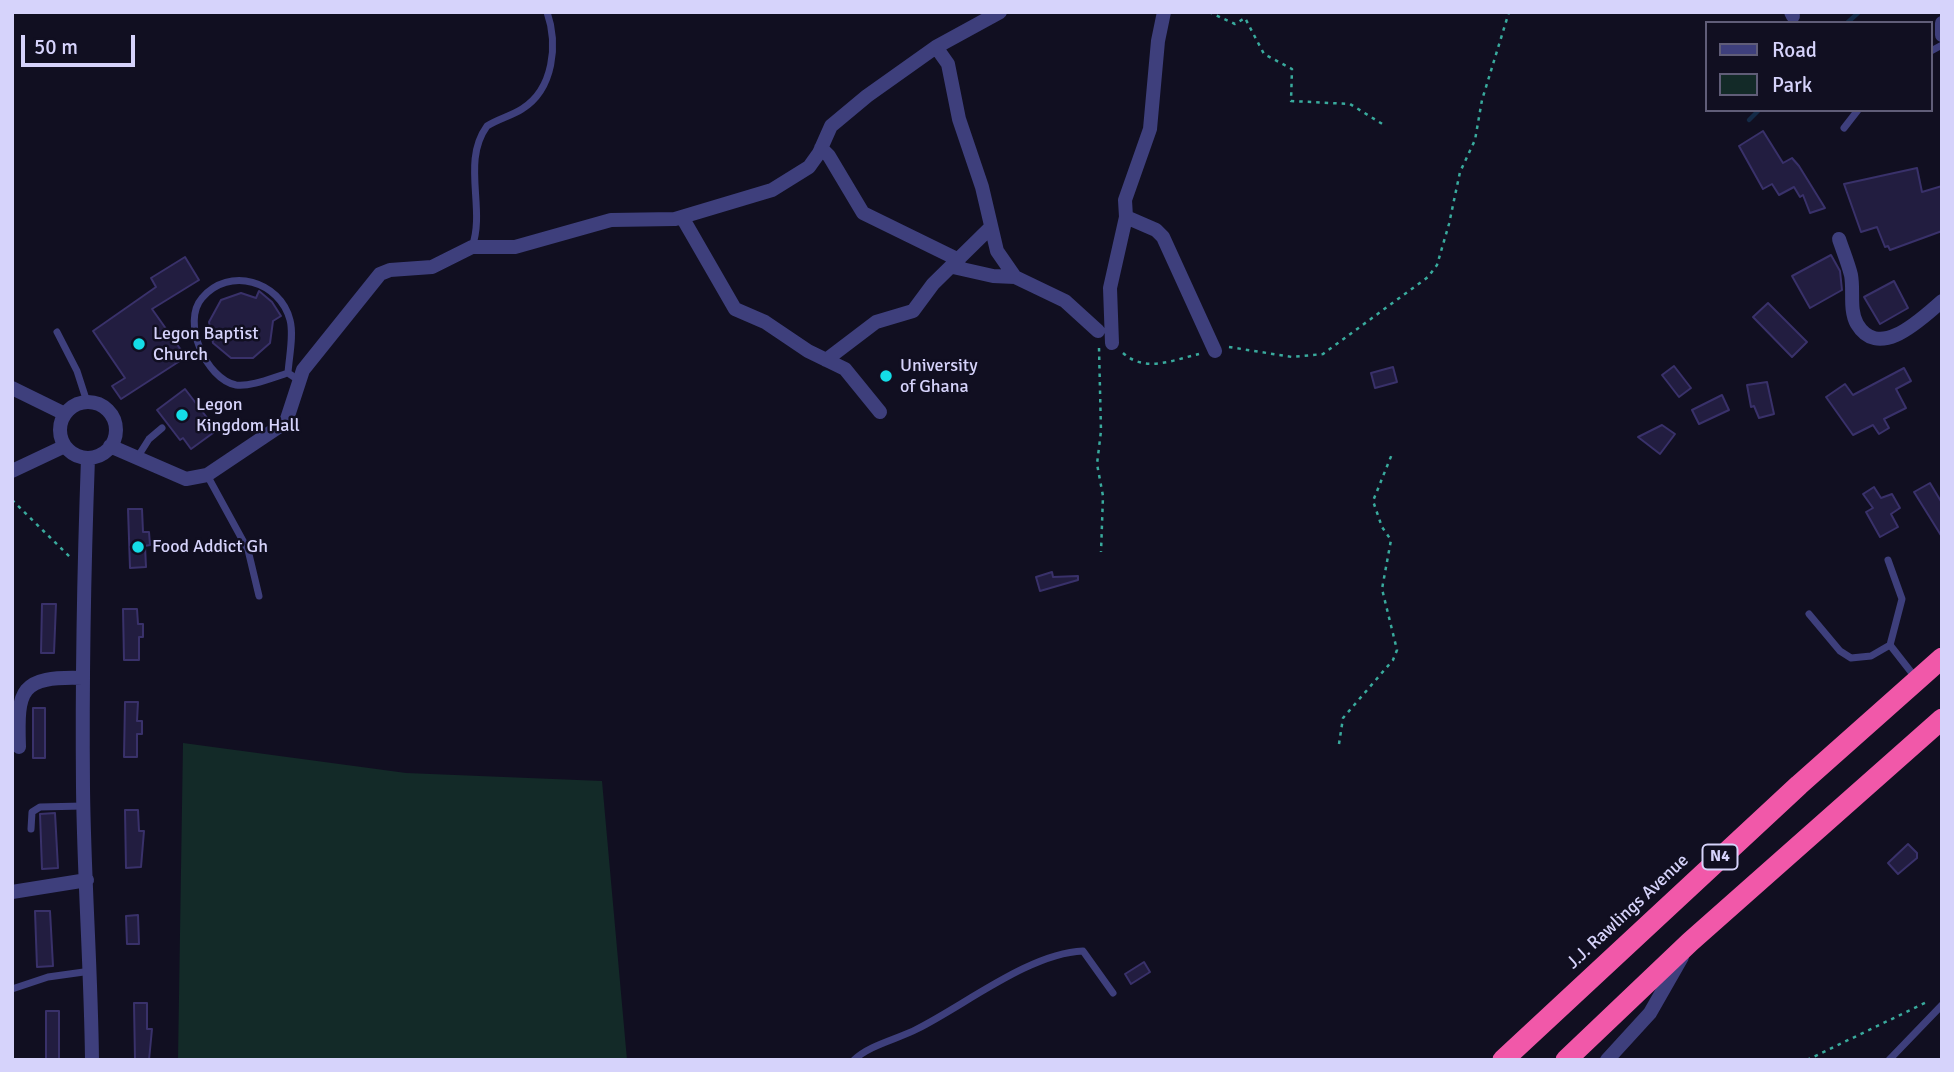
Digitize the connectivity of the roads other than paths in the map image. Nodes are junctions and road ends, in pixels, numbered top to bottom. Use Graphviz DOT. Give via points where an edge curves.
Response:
graph roads {
  1 [pos="547,12"];
  2 [pos="1000,12"];
  3 [pos="1164,12"];
  4 [pos="1942,23"];
  5 [pos="1942,35"];
  6 [pos="936,47"];
  7 [pos="1856,112"];
  8 [pos="1844,128"];
  9 [pos="821,148"];
  10 [pos="682,217"];
  11 [pos="1126,217"];
  12 [pos="990,228"];
  13 [pos="1839,239"];
  14 [pos="472,247"];
  15 [pos="956,263"];
  16 [pos="1015,277"];
  17 [pos="1942,301"];
  18 [pos="1098,331"];
  19 [pos="57,332"];
  20 [pos="1112,343"];
  21 [pos="1215,351"];
  22 [pos="826,360"];
  23 [pos="294,377"];
  24 [pos="12,388"];
  25 [pos="87,402"];
  26 [pos="880,412"];
  27 [pos="65,414"];
  28 [pos="162,428"];
  29 [pos="65,446"];
  30 [pos="110,446"];
  31 [pos="88,458"];
  32 [pos="137,458"];
  33 [pos="12,471"];
  34 [pos="207,475"];
  35 [pos="1888,560"];
  36 [pos="259,596"];
  37 [pos="1809,614"];
  38 [pos="1889,645"];
  39 [pos="1942,658"];
  40 [pos="83,677"];
  41 [pos="1917,680"];
  42 [pos="1942,719"];
  43 [pos="19,747"];
  44 [pos="84,806"];
  45 [pos="31,829"];
  46 [pos="87,880"];
  47 [pos="12,892"];
  48 [pos="1690,942"];
  49 [pos="91,971"];
  50 [pos="12,989"];
  51 [pos="1114,993"];
  52 [pos="1942,1005"];
  53 [pos="92,1060"];
  54 [pos="854,1060"];
  55 [pos="1503,1060"];
  56 [pos="1566,1060"];
  57 [pos="1606,1060"];
  58 [pos="1889,1060"];
  1 -- 14 [label="lane" via="554,38 544,79 523,109 487,126 475,155 478,230"];
  2 -- 6 [label="street"];
  3 -- 11 [label="street" via="1150,128 1125,200"];
  4 -- 5 [label="street"];
  6 -- 9 [label="street" via="837,119"];
  6 -- 12 [label="street" via="948,64"];
  7 -- 8 [label="lane"];
  9 -- 10 [label="street" via="808,167 772,190"];
  9 -- 15 [label="street" via="863,212"];
  10 -- 14 [label="street" via="611,219 515,247"];
  10 -- 22 [label="street" via="735,309"];
  11 -- 20 [label="street" via="1110,288"];
  11 -- 21 [label="street" via="1163,237"];
  12 -- 15 [label="street"];
  12 -- 16 [label="street" via="997,251"];
  13 -- 17 [label="street" via="1851,277 1856,323 1866,334 1886,340"];
  14 -- 23 [label="street" via="432,267 380,274"];
  15 -- 16 [label="street" via="993,276"];
  15 -- 22 [label="street" via="913,311 876,322"];
  16 -- 18 [label="street" via="1065,301"];
  19 -- 25 [label="lane"];
  22 -- 26 [label="street" via="850,372"];
  23 -- 23 [label="lane" via="291,322 283,303 254,281 233,279 203,296 194,311 194,330 204,359 227,382 239,386"];
  23 -- 34 [label="street" via="286,422"];
  24 -- 27 [label="street"];
  25 -- 27 [label="street"];
  25 -- 30 [label="street" via="104,407 114,421"];
  27 -- 29 [label="street" via="60,430"];
  28 -- 32 [label="lane"];
  29 -- 31 [label="street"];
  29 -- 33 [label="street"];
  30 -- 31 [label="street"];
  30 -- 32 [label="street"];
  31 -- 40 [label="street"];
  32 -- 34 [label="street" via="186,479"];
  34 -- 36 [label="lane" via="248,550"];
  35 -- 38 [label="lane" via="1902,598"];
  37 -- 38 [label="lane" via="1850,658 1871,656"];
  38 -- 41 [label="lane"];
  39 -- 41 [label="highway, J.J. Rawlings Avenue / N4"];
  40 -- 43 [label="street" via="44,680 25,689 19,699"];
  40 -- 44 [label="street"];
  41 -- 55 [label="highway, J.J. Rawlings Avenue / N4"];
  42 -- 48 [label="highway, N4"];
  44 -- 45 [label="lane" via="40,807 32,812"];
  44 -- 46 [label="street"];
  46 -- 47 [label="street"];
  46 -- 49 [label="street"];
  48 -- 56 [label="highway, N4"];
  48 -- 57 [label="street" via="1650,1013"];
  49 -- 50 [label="lane" via="48,977"];
  49 -- 53 [label="street"];
  51 -- 54 [label="lane" via="1083,951 1057,955 1010,975"];
  52 -- 58 [label="lane"];
}
